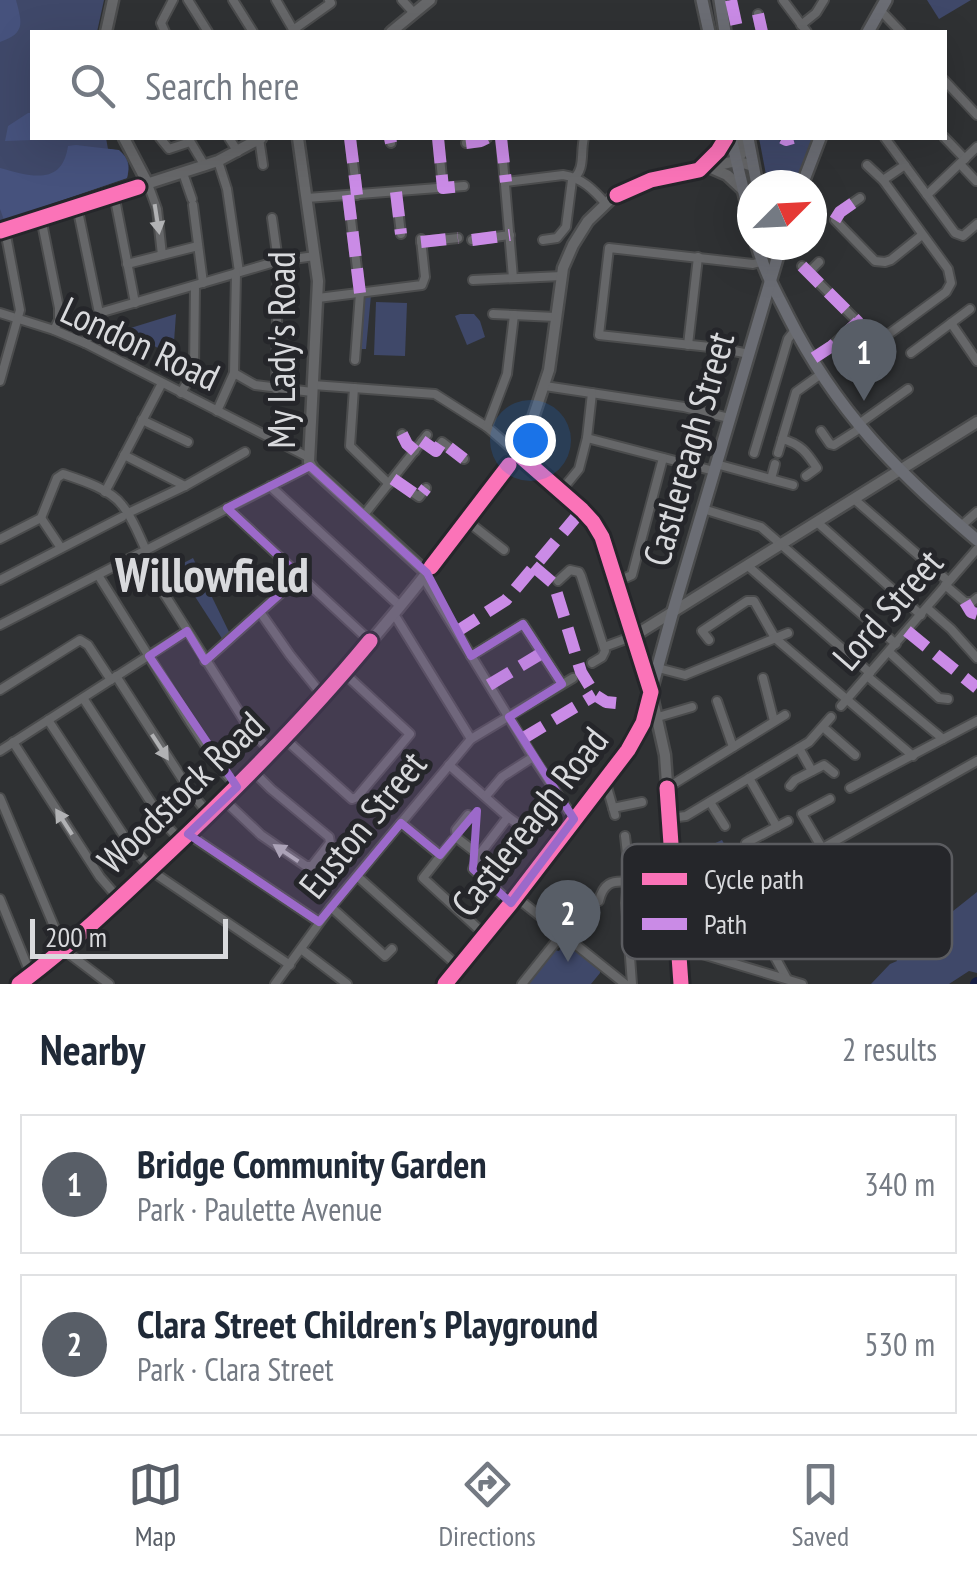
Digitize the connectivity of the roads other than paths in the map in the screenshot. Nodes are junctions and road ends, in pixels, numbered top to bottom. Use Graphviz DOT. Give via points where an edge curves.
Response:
graph roads {
  1 [pos="113,0"];
  2 [pos="173,0"];
  3 [pos="188,0"];
  4 [pos="233,0"];
  5 [pos="276,0"];
  6 [pos="329,0"];
  7 [pos="402,0"];
  8 [pos="430,0"];
  9 [pos="720,0"];
  10 [pos="783,0"];
  11 [pos="824,0"];
  12 [pos="703,2"];
  13 [pos="883,5"];
  14 [pos="414,13"];
  15 [pos="758,14"];
  16 [pos="163,28"];
  17 [pos="804,28"];
  18 [pos="106,30"];
  19 [pos="207,30"];
  20 [pos="252,30"];
  21 [pos="293,30"];
  22 [pos="295,30"];
  23 [pos="393,30"];
  24 [pos="709,30"];
  25 [pos="725,30"];
  26 [pos="762,30"];
  27 [pos="869,30"];
  28 [pos="900,30"];
  29 [pos="947,83"];
  30 [pos="977,114"];
  31 [pos="125,140"];
  32 [pos="162,140"];
  33 [pos="189,140"];
  34 [pos="230,140"];
  35 [pos="257,140"];
  36 [pos="260,140"];
  37 [pos="298,140"];
  38 [pos="350,140"];
  39 [pos="438,140"];
  40 [pos="484,140"];
  41 [pos="501,140"];
  42 [pos="584,140"];
  43 [pos="727,140"];
  44 [pos="730,140"];
  45 [pos="740,140"];
  46 [pos="748,140"];
  47 [pos="819,140"];
  48 [pos="886,140"];
  49 [pos="946,140"];
  50 [pos="466,143"];
  51 [pos="977,147"];
  52 [pos="238,152"];
  53 [pos="134,158"];
  54 [pos="218,161"];
  55 [pos="736,161"];
  56 [pos="963,161"];
  57 [pos="263,165"];
  58 [pos="867,165"];
  59 [pos="905,165"];
  60 [pos="205,166"];
  61 [pos="753,166"];
  62 [pos="705,169"];
  63 [pos="738,170"];
  64 [pos="754,170"];
  65 [pos="808,170"];
  66 [pos="183,173"];
  67 [pos="576,178"];
  68 [pos="883,180"];
  69 [pos="976,181"];
  70 [pos="506,182"];
  71 [pos="148,184"];
  72 [pos="737,184"];
  73 [pos="464,186"];
  74 [pos="443,188"];
  75 [pos="119,192"];
  76 [pos="396,192"];
  77 [pos="352,195"];
  78 [pos="926,195"];
  79 [pos="307,198"];
  80 [pos="860,198"];
  81 [pos="606,204"];
  82 [pos="77,206"];
  83 [pos="41,218"];
  84 [pos="272,218"];
  85 [pos="977,224"];
  86 [pos="3,230"];
  87 [pos="400,234"];
  88 [pos="510,235"];
  89 [pos="922,236"];
  90 [pos="458,238"];
  91 [pos="472,240"];
  92 [pos="543,240"];
  93 [pos="198,246"];
  94 [pos="162,255"];
  95 [pos="314,256"];
  96 [pos="698,257"];
  97 [pos="278,261"];
  98 [pos="767,262"];
  99 [pos="820,262"];
  100 [pos="127,264"];
  101 [pos="237,273"];
  102 [pos="562,276"];
  103 [pos="513,278"];
  104 [pos="478,282"];
  105 [pos="199,284"];
  106 [pos="360,293"];
  107 [pos="318,298"];
  108 [pos="136,303"];
  109 [pos="970,309"];
  110 [pos="0,313"];
  111 [pos="98,313"];
  112 [pos="493,314"];
  113 [pos="514,315"];
  114 [pos="555,317"];
  115 [pos="18,319"];
  116 [pos="950,323"];
  117 [pos="865,329"];
  118 [pos="54,330"];
  119 [pos="795,330"];
  120 [pos="873,340"];
  121 [pos="85,344"];
  122 [pos="688,345"];
  123 [pos="862,349"];
  124 [pos="912,353"];
  125 [pos="749,354"];
  126 [pos="358,357"];
  127 [pos="812,359"];
  128 [pos="977,361"];
  129 [pos="234,373"];
  130 [pos="821,374"];
  131 [pos="0,381"];
  132 [pos="162,382"];
  133 [pos="545,386"];
  134 [pos="276,388"];
  135 [pos="354,388"];
  136 [pos="313,389"];
  137 [pos="908,390"];
  138 [pos="182,392"];
  139 [pos="592,393"];
  140 [pos="217,411"];
  141 [pos="729,418"];
  142 [pos="142,420"];
  143 [pos="977,422"];
  144 [pos="860,426"];
  145 [pos="487,427"];
  146 [pos="821,431"];
  147 [pos="402,434"];
  148 [pos="586,438"];
  149 [pos="782,439"];
  150 [pos="188,442"];
  151 [pos="415,450"];
  152 [pos="245,452"];
  153 [pos="778,452"];
  154 [pos="754,453"];
  155 [pos="518,454"];
  156 [pos="124,456"];
  157 [pos="664,458"];
  158 [pos="464,459"];
  159 [pos="309,462"];
  160 [pos="775,464"];
  161 [pos="715,468"];
  162 [pos="899,471"];
  163 [pos="806,476"];
  164 [pos="770,479"];
  165 [pos="391,481"];
  166 [pos="793,485"];
  167 [pos="185,486"];
  168 [pos="270,486"];
  169 [pos="426,488"];
  170 [pos="561,491"];
  171 [pos="105,492"];
  172 [pos="854,499"];
  173 [pos="228,508"];
  174 [pos="703,509"];
  175 [pos="977,512"];
  176 [pos="364,516"];
  177 [pos="41,518"];
  178 [pos="121,520"];
  179 [pos="467,521"];
  180 [pos="816,522"];
  181 [pos="960,526"];
  182 [pos="0,538"];
  183 [pos="977,540"];
  184 [pos="782,544"];
  185 [pos="61,548"];
  186 [pos="977,549"];
  187 [pos="504,550"];
  188 [pos="143,552"];
  189 [pos="748,566"];
  190 [pos="98,575"];
  191 [pos="425,575"];
  192 [pos="300,576"];
  193 [pos="0,580"];
  194 [pos="558,581"];
  195 [pos="616,582"];
  196 [pos="947,583"];
  197 [pos="977,598"];
  198 [pos="397,610"];
  199 [pos="673,611"];
  200 [pos="260,612"];
  201 [pos="924,612"];
  202 [pos="0,626"];
  203 [pos="187,632"];
  204 [pos="788,633"];
  205 [pos="634,636"];
  206 [pos="372,638"];
  207 [pos="775,638"];
  208 [pos="708,640"];
  209 [pos="896,644"];
  210 [pos="604,647"];
  211 [pos="889,652"];
  212 [pos="149,656"];
  213 [pos="471,656"];
  214 [pos="977,658"];
  215 [pos="206,660"];
  216 [pos="592,663"];
  217 [pos="658,668"];
  218 [pos="344,672"];
  219 [pos="869,674"];
  220 [pos="114,678"];
  221 [pos="573,678"];
  222 [pos="763,678"];
  223 [pos="562,684"];
  224 [pos="0,690"];
  225 [pos="651,692"];
  226 [pos="323,696"];
  227 [pos="83,698"];
  228 [pos="948,699"];
  229 [pos="716,700"];
  230 [pos="843,703"];
  231 [pos="692,707"];
  232 [pos="785,714"];
  233 [pos="509,717"];
  234 [pos="658,717"];
  235 [pos="831,717"];
  236 [pos="48,720"];
  237 [pos="774,721"];
  238 [pos="977,721"];
  239 [pos="822,727"];
  240 [pos="640,731"];
  241 [pos="661,732"];
  242 [pos="285,738"];
  243 [pos="471,739"];
  244 [pos="943,739"];
  245 [pos="13,742"];
  246 [pos="733,748"];
  247 [pos="799,748"];
  248 [pos="0,750"];
  249 [pos="272,752"];
  250 [pos="856,755"];
  251 [pos="913,756"];
  252 [pos="533,757"];
  253 [pos="977,761"];
  254 [pos="449,765"];
  255 [pos="253,771"];
  256 [pos="812,771"];
  257 [pos="834,773"];
  258 [pos="749,778"];
  259 [pos="605,780"];
  260 [pos="790,786"];
  261 [pos="237,787"];
  262 [pos="667,788"];
  263 [pos="850,788"];
  264 [pos="486,796"];
  265 [pos="0,798"];
  266 [pos="830,798"];
  267 [pos="224,800"];
  268 [pos="642,802"];
  269 [pos="710,802"];
  270 [pos="210,814"];
  271 [pos="541,814"];
  272 [pos="468,815"];
  273 [pos="508,817"];
  274 [pos="670,818"];
  275 [pos="574,820"];
  276 [pos="788,821"];
  277 [pos="401,823"];
  278 [pos="725,826"];
  279 [pos="777,827"];
  280 [pos="529,832"];
  281 [pos="624,836"];
  282 [pos="185,837"];
  283 [pos="457,838"];
  284 [pos="746,843"];
  285 [pos="625,844"];
  286 [pos="672,844"];
  287 [pos="820,844"];
  288 [pos="829,844"];
  289 [pos="440,855"];
  290 [pos="479,855"];
  291 [pos="507,861"];
  292 [pos="149,871"];
  293 [pos="356,876"];
  294 [pos="622,882"];
  295 [pos="0,899"];
  296 [pos="120,899"];
  297 [pos="513,900"];
  298 [pos="599,901"];
  299 [pos="331,907"];
  300 [pos="319,922"];
  301 [pos="562,934"];
  302 [pos="485,935"];
  303 [pos="301,949"];
  304 [pos="392,949"];
  305 [pos="64,950"];
  306 [pos="627,959"];
  307 [pos="680,959"];
  308 [pos="719,959"];
  309 [pos="776,959"];
  310 [pos="290,965"];
  311 [pos="459,967"];
  312 [pos="611,973"];
  313 [pos="32,975"];
  314 [pos="787,979"];
  315 [pos="20,984"];
  316 [pos="110,984"];
  317 [pos="275,984"];
  318 [pos="346,984"];
  319 [pos="447,984"];
  320 [pos="522,984"];
  321 [pos="603,984"];
  322 [pos="628,984"];
  323 [pos="681,984"];
  324 [pos="802,984"];
  1 -- 18 [label="street"];
  2 -- 16 [label="street"];
  3 -- 19 [label="street"];
  4 -- 20 [label="street"];
  5 -- 21 [label="street"];
  6 -- 22 [label="street"];
  7 -- 14 [label="street"];
  8 -- 14 [label="street"];
  9 -- 25 [label="main road"];
  10 -- 17 [label="street"];
  11 -- 17 [label="street"];
  12 -- 24 [label="main road"];
  13 -- 27 [label="main road"];
  13 -- 28 [label="street"];
  14 -- 23 [label="street"];
  15 -- 26 [label="street"];
  29 -- 30 [label="street"];
  31 -- 53 [label="street"];
  32 -- 33 [label="street" via="169,149"];
  33 -- 60 [label="street"];
  34 -- 52 [label="street"];
  35 -- 52 [label="street"];
  36 -- 57 [label="street"];
  37 -- 79 [label="street, My Lady's Road"];
  38 -- 77 [label="street"];
  39 -- 74 [label="street"];
  40 -- 50 [label="street"];
  41 -- 70 [label="street"];
  42 -- 67 [label="street"];
  43 -- 62 [label="street"];
  44 -- 55 [label="main road"];
  45 -- 55 [label="street"];
  46 -- 61 [label="main road"];
  47 -- 65 [label="main road"];
  48 -- 59 [label="street"];
  49 -- 56 [label="street"];
  51 -- 56 [label="street"];
  52 -- 54 [label="street"];
  53 -- 71 [label="street"];
  53 -- 75 [label="street" via="134,180"];
  54 -- 60 [label="street"];
  54 -- 101 [label="street"];
  55 -- 61 [label="street"];
  55 -- 62 [label="street"];
  55 -- 63 [label="main road"];
  56 -- 69 [label="street"];
  56 -- 78 [label="street"];
  58 -- 68 [label="street"];
  59 -- 68 [label="street"];
  59 -- 78 [label="street"];
  60 -- 66 [label="street"];
  61 -- 64 [label="main road"];
  62 -- 72 [label="street"];
  62 -- 81 [label="street" via="651,180"];
  66 -- 71 [label="street"];
  66 -- 93 [label="street"];
  67 -- 70 [label="street"];
  67 -- 81 [label="street"];
  67 -- 92 [label="street" via="564,232"];
  68 -- 89 [label="street"];
  70 -- 88 [label="street"];
  71 -- 75 [label="street"];
  71 -- 94 [label="street, one-way"];
  73 -- 74 [label="street"];
  74 -- 76 [label="street"];
  75 -- 82 [label="street"];
  75 -- 100 [label="street"];
  76 -- 77 [label="street"];
  76 -- 87 [label="street"];
  77 -- 79 [label="street"];
  77 -- 106 [label="street"];
  78 -- 85 [label="street" via="960,236"];
  79 -- 95 [label="street, My Lady's Road"];
  80 -- 89 [label="street" via="834,220 870,258 891,260"];
  81 -- 102 [label="street, Woodstock Road" via="580,231"];
  82 -- 83 [label="street"];
  82 -- 111 [label="street"];
  83 -- 86 [label="street"];
  83 -- 118 [label="street" via="58,308"];
  84 -- 97 [label="street"];
  86 -- 115 [label="street"];
  88 -- 91 [label="street"];
  88 -- 103 [label="street"];
  89 -- 120 [label="street" via="948,269 950,288"];
  90 -- 106 [label="street" via="421,241 422,285"];
  93 -- 94 [label="street"];
  93 -- 105 [label="street"];
  94 -- 100 [label="street"];
  95 -- 97 [label="street"];
  95 -- 107 [label="street, My Lady's Road"];
  96 -- 98 [label="street"];
  96 -- 122 [label="street"];
  96 -- 122 [label="street" via="609,248 606,270 599,336"];
  97 -- 101 [label="street"];
  97 -- 134 [label="street"];
  98 -- 119 [label="main road"];
  98 -- 125 [label="main road, Castlereagh Street"];
  99 -- 127 [label="street" via="806,269 858,322"];
  100 -- 108 [label="street"];
  101 -- 105 [label="street"];
  101 -- 129 [label="street"];
  102 -- 103 [label="street"];
  102 -- 114 [label="street, Woodstock Road"];
  103 -- 104 [label="street"];
  105 -- 108 [label="street"];
  105 -- 138 [label="street" via="194,370"];
  106 -- 107 [label="street"];
  106 -- 126 [label="street"];
  107 -- 136 [label="street, My Lady's Road"];
  108 -- 111 [label="street"];
  109 -- 116 [label="street"];
  110 -- 115 [label="street, London Road"];
  111 -- 121 [label="street"];
  112 -- 113 [label="street"];
  113 -- 114 [label="street"];
  113 -- 145 [label="street" via="507,374"];
  114 -- 133 [label="street, Woodstock Road"];
  115 -- 118 [label="street, London Road"];
  115 -- 131 [label="street"];
  116 -- 124 [label="street"];
  116 -- 128 [label="street"];
  117 -- 120 [label="street"];
  118 -- 121 [label="street, London Road"];
  119 -- 127 [label="main road"];
  119 -- 154 [label="street"];
  120 -- 123 [label="street"];
  121 -- 132 [label="street, London Road"];
  122 -- 125 [label="street"];
  125 -- 141 [label="main road, Castlereagh Street"];
  127 -- 130 [label="main road"];
  129 -- 134 [label="street" via="255,386"];
  129 -- 140 [label="street"];
  130 -- 144 [label="main road"];
  130 -- 149 [label="street" via="796,392"];
  132 -- 138 [label="street, London Road"];
  132 -- 142 [label="street"];
  133 -- 139 [label="street"];
  133 -- 155 [label="street, Woodstock Road"];
  134 -- 136 [label="street"];
  135 -- 136 [label="street"];
  135 -- 145 [label="street" via="435,394"];
  135 -- 165 [label="street" via="350,446"];
  136 -- 159 [label="street, My Lady's Road"];
  137 -- 144 [label="street"];
  138 -- 140 [label="street, London Road"];
  139 -- 141 [label="street"];
  139 -- 148 [label="street"];
  140 -- 159 [label="street, London Road"];
  141 -- 161 [label="main road, Castlereagh Street"];
  142 -- 150 [label="street"];
  142 -- 156 [label="street"];
  143 -- 162 [label="street"];
  144 -- 146 [label="street" via="834,445"];
  144 -- 162 [label="main road"];
  145 -- 155 [label="street"];
  147 -- 151 [label="street"];
  148 -- 157 [label="street"];
  148 -- 170 [label="street" via="579,469"];
  149 -- 153 [label="street"];
  149 -- 163 [label="street" via="806,450 817,468"];
  151 -- 158 [label="street" via="425,438 436,451 442,442"];
  151 -- 165 [label="street"];
  152 -- 167 [label="street"];
  155 -- 170 [label="street"];
  155 -- 179 [label="street, Woodstock Road"];
  156 -- 167 [label="street"];
  156 -- 171 [label="street"];
  157 -- 161 [label="street"];
  157 -- 195 [label="street" via="632,575"];
  159 -- 168 [label="street"];
  159 -- 176 [label="street, My Lady's Road"];
  160 -- 164 [label="street"];
  161 -- 164 [label="street"];
  161 -- 174 [label="main road, Castlereagh Street"];
  162 -- 172 [label="street"];
  162 -- 181 [label="main road"];
  164 -- 166 [label="street"];
  165 -- 169 [label="street" via="419,498"];
  165 -- 176 [label="street"];
  167 -- 178 [label="street"];
  168 -- 173 [label="street"];
  168 -- 198 [label="street"];
  170 -- 195 [label="street" via="598,529"];
  171 -- 177 [label="street" via="62,474"];
  171 -- 178 [label="street" via="119,501"];
  172 -- 180 [label="street"];
  172 -- 196 [label="street"];
  173 -- 188 [label="street"];
  173 -- 192 [label="street"];
  174 -- 184 [label="street" via="761,528"];
  174 -- 199 [label="main road, Castlereagh Street"];
  175 -- 181 [label="street"];
  176 -- 191 [label="street, My Lady's Road"];
  177 -- 182 [label="street"];
  177 -- 185 [label="street"];
  178 -- 185 [label="street"];
  178 -- 188 [label="street"];
  179 -- 187 [label="street"];
  179 -- 191 [label="street, Woodstock Road"];
  180 -- 184 [label="street"];
  180 -- 201 [label="street"];
  181 -- 183 [label="main road"];
  184 -- 189 [label="street"];
  184 -- 209 [label="street"];
  185 -- 193 [label="street"];
  186 -- 196 [label="street, Lord Street"];
  188 -- 190 [label="street"];
  188 -- 203 [label="street"];
  189 -- 199 [label="street"];
  189 -- 219 [label="street"];
  190 -- 202 [label="street"];
  190 -- 212 [label="street"];
  191 -- 198 [label="street, Woodstock Road"];
  191 -- 213 [label="street"];
  192 -- 200 [label="street"];
  192 -- 206 [label="street"];
  194 -- 210 [label="street" via="570,570 579,572"];
  195 -- 205 [label="street"];
  196 -- 197 [label="street" via="966,602"];
  196 -- 201 [label="street, Lord Street"];
  198 -- 206 [label="street, Woodstock Road"];
  198 -- 243 [label="street"];
  199 -- 205 [label="street"];
  199 -- 217 [label="main road, Castlereagh Street"];
  200 -- 215 [label="street"];
  200 -- 226 [label="street"];
  201 -- 209 [label="street, Lord Street"];
  201 -- 214 [label="street"];
  203 -- 212 [label="street"];
  203 -- 215 [label="street"];
  204 -- 207 [label="street"];
  205 -- 210 [label="street"];
  205 -- 225 [label="street"];
  206 -- 218 [label="street, Woodstock Road"];
  207 -- 208 [label="street" via="748,601 700,632"];
  207 -- 217 [label="street" via="685,675"];
  207 -- 230 [label="street"];
  209 -- 211 [label="street, Lord Street"];
  210 -- 216 [label="street"];
  211 -- 219 [label="street, Lord Street"];
  211 -- 228 [label="street"];
  212 -- 220 [label="street"];
  212 -- 261 [label="street"];
  213 -- 223 [label="street" via="523,624"];
  213 -- 233 [label="street"];
  215 -- 249 [label="street" via="255,737"];
  217 -- 225 [label="main road, Castlereagh Street"];
  218 -- 226 [label="street, Woodstock Road"];
  218 -- 242 [label="street" via="410,734 356,797"];
  219 -- 230 [label="street, Lord Street"];
  219 -- 244 [label="street"];
  220 -- 224 [label="street" via="80,640"];
  220 -- 227 [label="street"];
  220 -- 270 [label="street, one-way"];
  221 -- 223 [label="street, Euston Street"];
  222 -- 237 [label="street"];
  223 -- 233 [label="street, Euston Street"];
  225 -- 234 [label="street"];
  225 -- 240 [label="main road, Castlereagh Road"];
  226 -- 242 [label="street, Woodstock Road"];
  227 -- 236 [label="street"];
  227 -- 282 [label="street" via="165,824"];
  229 -- 246 [label="street"];
  230 -- 251 [label="street"];
  231 -- 234 [label="street"];
  232 -- 237 [label="street"];
  233 -- 243 [label="street, Euston Street"];
  233 -- 252 [label="street"];
  234 -- 241 [label="street"];
  235 -- 239 [label="street, Lord Street"];
  236 -- 245 [label="street"];
  236 -- 292 [label="street"];
  237 -- 246 [label="street"];
  238 -- 244 [label="street"];
  239 -- 247 [label="street, Lord Street"];
  239 -- 250 [label="street"];
  240 -- 241 [label="street"];
  240 -- 259 [label="main road, Castlereagh Road"];
  241 -- 262 [label="street"];
  242 -- 249 [label="street, Woodstock Road"];
  243 -- 254 [label="street, Euston Street"];
  244 -- 251 [label="street"];
  245 -- 248 [label="street"];
  296 -- 245 [label="street, one-way"];
  246 -- 262 [label="street"];
  247 -- 256 [label="street"];
  247 -- 258 [label="street, Lord Street"];
  249 -- 255 [label="street, Woodstock Road"];
  251 -- 263 [label="street"];
  252 -- 264 [label="street"];
  252 -- 275 [label="street"];
  253 -- 288 [label="street"];
  254 -- 264 [label="street"];
  254 -- 277 [label="street, Euston Street"];
  255 -- 261 [label="street, Woodstock Road"];
  255 -- 267 [label="street, one-way" via="329,837 312,866 261,835"];
  256 -- 257 [label="street" via="824,765"];
  256 -- 260 [label="street"];
  258 -- 269 [label="street, Lord Street"];
  258 -- 279 [label="street"];
  259 -- 268 [label="street" via="614,812"];
  259 -- 275 [label="main road, Castlereagh Road"];
  261 -- 267 [label="street, Woodstock Road"];
  262 -- 274 [label="street"];
  264 -- 273 [label="street"];
  265 -- 305 [label="street"];
  266 -- 287 [label="street" via="802,814"];
  267 -- 270 [label="street, Woodstock Road"];
  269 -- 274 [label="street, Lord Street"];
  269 -- 278 [label="street"];
  270 -- 282 [label="street, Woodstock Road"];
  271 -- 280 [label="street"];
  272 -- 283 [label="street"];
  273 -- 280 [label="street"];
  273 -- 290 [label="street"];
  274 -- 286 [label="street"];
  275 -- 297 [label="main road, Castlereagh Road"];
  276 -- 279 [label="street"];
  277 -- 289 [label="street"];
  277 -- 293 [label="street, Euston Street"];
  279 -- 284 [label="street"];
  280 -- 291 [label="street"];
  281 -- 285 [label="street"];
  282 -- 292 [label="street, Woodstock Road"];
  282 -- 300 [label="street"];
  283 -- 289 [label="street"];
  283 -- 290 [label="street"];
  289 -- 302 [label="street" via="424,880"];
  290 -- 297 [label="street" via="474,872"];
  292 -- 296 [label="street, Woodstock Road"];
  292 -- 310 [label="street"];
  293 -- 299 [label="street, Euston Street"];
  293 -- 311 [label="street"];
  294 -- 298 [label="street" via="608,884"];
  295 -- 313 [label="street"];
  296 -- 305 [label="street, Woodstock Road"];
  297 -- 301 [label="street"];
  297 -- 302 [label="main road, Castlereagh Road"];
  299 -- 300 [label="street, Euston Street"];
  299 -- 304 [label="street" via="385,956"];
  300 -- 303 [label="street, Euston Street"];
  301 -- 312 [label="street"];
  301 -- 320 [label="street"];
  302 -- 311 [label="main road, Castlereagh Road"];
  303 -- 310 [label="street, Euston Street"];
  303 -- 318 [label="street"];
  305 -- 313 [label="street, Woodstock Road"];
  305 -- 316 [label="street"];
  306 -- 322 [label="street"];
  307 -- 323 [label="street"];
  308 -- 314 [label="street"];
  309 -- 314 [label="street"];
  310 -- 317 [label="street, Euston Street"];
  311 -- 319 [label="main road, Castlereagh Road"];
  312 -- 321 [label="street"];
  312 -- 322 [label="street"];
  313 -- 315 [label="street, Woodstock Road"];
  314 -- 324 [label="street"];
}
